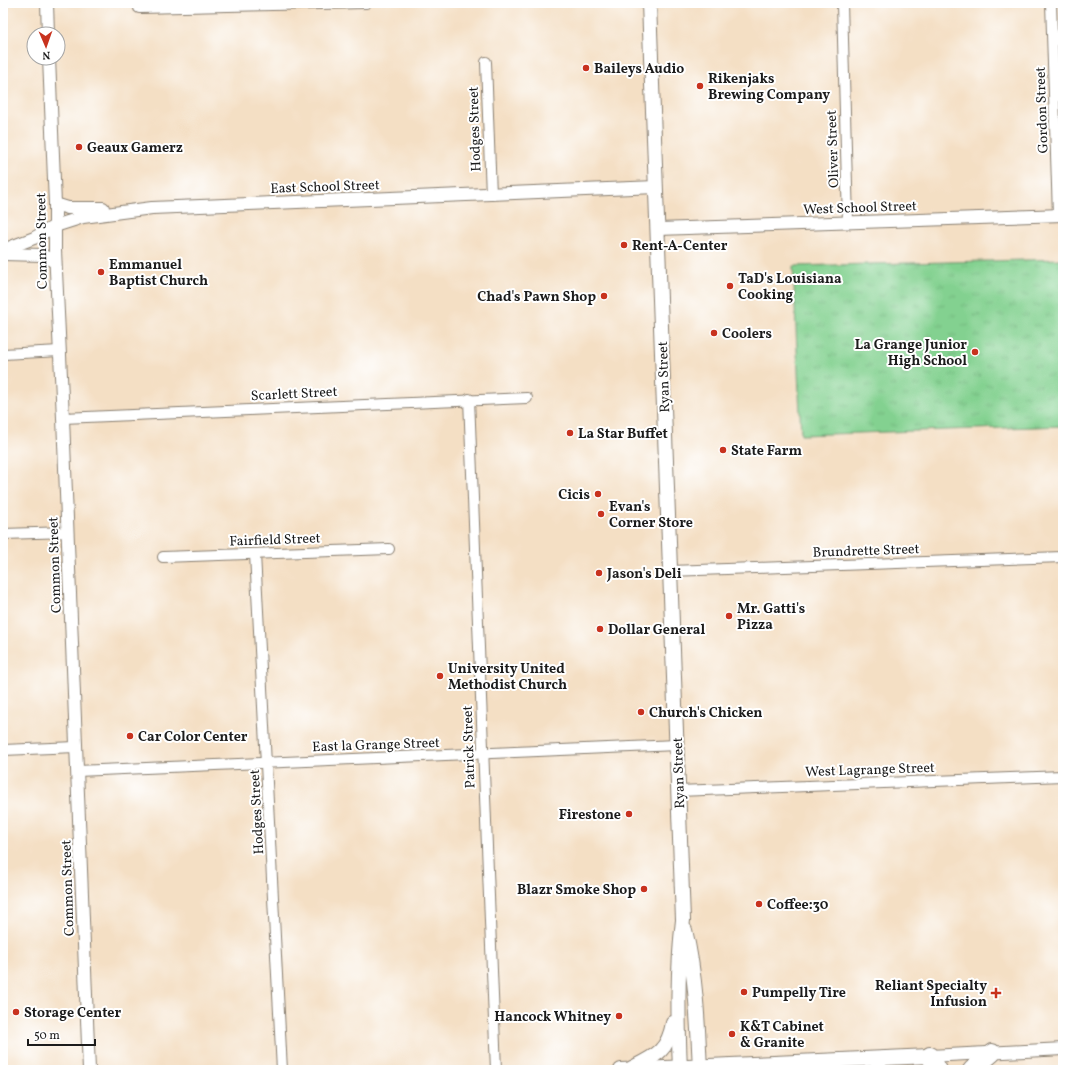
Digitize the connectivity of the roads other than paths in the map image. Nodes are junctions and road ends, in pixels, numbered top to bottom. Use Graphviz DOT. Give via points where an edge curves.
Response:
graph roads {
  1 [pos="47,3"];
  2 [pos="346,3"];
  3 [pos="366,3"];
  4 [pos="649,3"];
  5 [pos="842,3"];
  6 [pos="1051,3"];
  7 [pos="139,8"];
  8 [pos="48,26"];
  9 [pos="486,62"];
  10 [pos="49,66"];
  11 [pos="656,187"];
  12 [pos="490,194"];
  13 [pos="56,204"];
  14 [pos="152,208"];
  15 [pos="1060,215"];
  16 [pos="848,222"];
  17 [pos="55,226"];
  18 [pos="658,229"];
  19 [pos="3,250"];
  20 [pos="3,254"];
  21 [pos="55,262"];
  22 [pos="60,351"];
  23 [pos="3,354"];
  24 [pos="527,398"];
  25 [pos="469,399"];
  26 [pos="63,418"];
  27 [pos="68,532"];
  28 [pos="3,534"];
  29 [pos="389,549"];
  30 [pos="255,554"];
  31 [pos="163,557"];
  32 [pos="1063,557"];
  33 [pos="670,570"];
  34 [pos="677,746"];
  35 [pos="76,747"];
  36 [pos="3,750"];
  37 [pos="483,753"];
  38 [pos="267,762"];
  39 [pos="77,771"];
  40 [pos="1063,776"];
  41 [pos="678,791"];
  42 [pos="683,920"];
  43 [pos="677,1000"];
  44 [pos="1063,1049"];
  45 [pos="992,1053"];
  46 [pos="934,1063"];
  47 [pos="700,1068"];
  48 [pos="680,1069"];
  49 [pos="89,1070"];
  50 [pos="282,1070"];
  51 [pos="496,1070"];
  52 [pos="621,1070"];
  53 [pos="628,1070"];
  54 [pos="972,1070"];
  1 -- 8 [label="street"];
  2 -- 3 [label="street"];
  2 -- 7 [label="street"];
  4 -- 11 [label="main road, Ryan Street"];
  5 -- 16 [label="street, Oliver Street"];
  6 -- 15 [label="street, Gordon Street"];
  9 -- 12 [label="street, Hodges Street"];
  10 -- 13 [label="street, Common Street"];
  11 -- 12 [label="street, East School Street"];
  11 -- 18 [label="main road, Ryan Street"];
  12 -- 14 [label="street, East School Street"];
  13 -- 14 [label="street" via="68,208"];
  13 -- 17 [label="street, Common Street"];
  14 -- 17 [label="street, East School Street" via="83,217"];
  15 -- 16 [label="street, West School Street"];
  16 -- 18 [label="street, West School Street"];
  17 -- 19 [label="street, East School Street" via="34,238"];
  17 -- 21 [label="street, Common Street"];
  18 -- 33 [label="main road, Ryan Street"];
  20 -- 21 [label="street" via="42,255"];
  21 -- 22 [label="street, Common Street"];
  22 -- 23 [label="street"];
  22 -- 26 [label="street, Common Street"];
  24 -- 25 [label="street, Scarlett Street"];
  25 -- 26 [label="street, Scarlett Street"];
  25 -- 37 [label="street, Patrick Street"];
  26 -- 27 [label="street, Common Street"];
  27 -- 28 [label="street"];
  27 -- 35 [label="street, Common Street"];
  29 -- 30 [label="street, Fairfield Street"];
  30 -- 31 [label="street, Fairfield Street"];
  30 -- 38 [label="street, Hodges Street"];
  32 -- 33 [label="street, Brundrette Street"];
  33 -- 34 [label="main road, Ryan Street"];
  34 -- 37 [label="street, East la Grange Street"];
  34 -- 41 [label="main road, Ryan Street"];
  35 -- 36 [label="street"];
  35 -- 39 [label="street, Common Street"];
  37 -- 38 [label="street, East la Grange Street"];
  37 -- 51 [label="street, Patrick Street"];
  38 -- 39 [label="street, East la Grange Street"];
  38 -- 50 [label="street, Hodges Street"];
  39 -- 49 [label="street, Common Street"];
  40 -- 41 [label="street, West Lagrange Street"];
  41 -- 42 [label="main road, Ryan Street"];
  42 -- 43 [label="main road, Ryan Street"];
  42 -- 47 [label="main road, Ryan Street" via="691,955 697,1004"];
  43 -- 48 [label="main road, Ryan Street"];
  43 -- 53 [label="main road" via="671,1034 666,1045 658,1054"];
  44 -- 45 [label="street"];
  45 -- 46 [label="street"];
  45 -- 54 [label="highway"];
  46 -- 47 [label="main road"];
  47 -- 48 [label="main road"];
  48 -- 53 [label="main road"];
  52 -- 53 [label="main road"];
}
